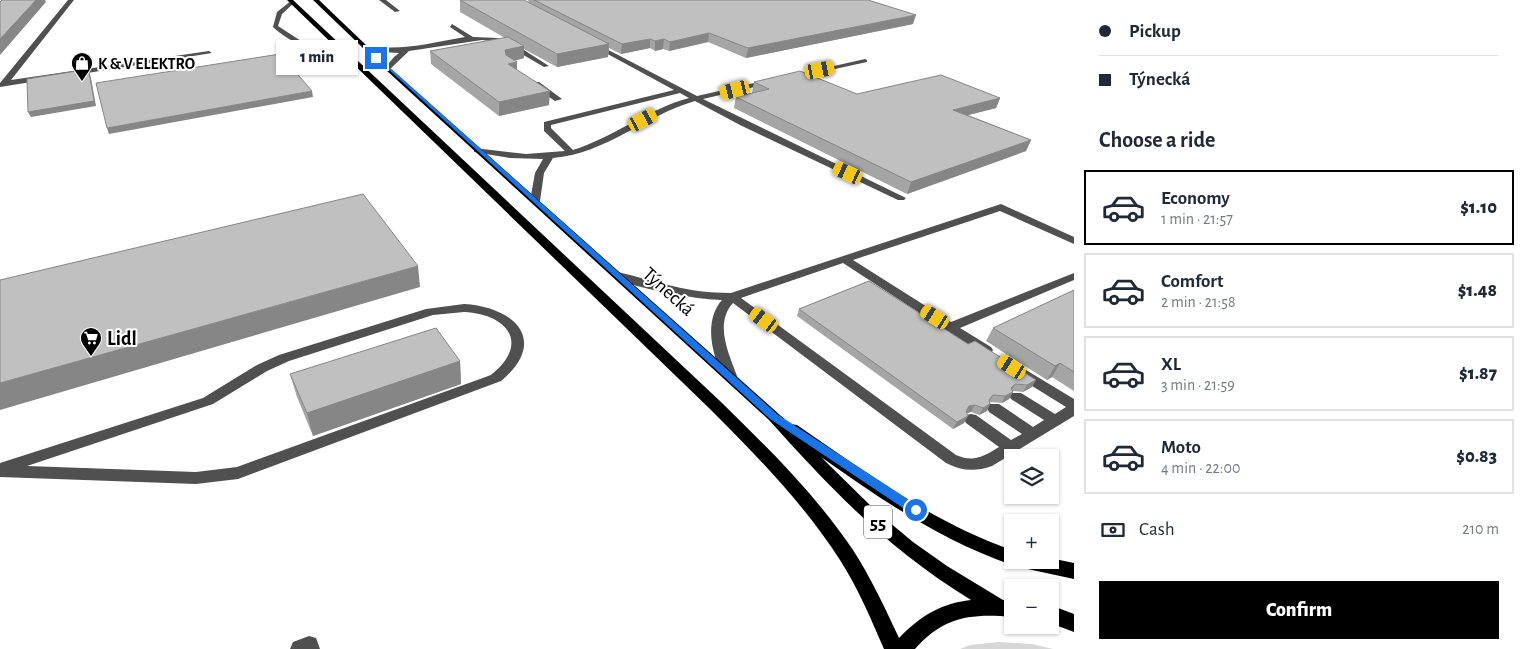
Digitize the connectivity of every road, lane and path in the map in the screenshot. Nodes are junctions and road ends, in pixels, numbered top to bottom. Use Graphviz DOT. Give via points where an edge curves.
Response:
graph roads {
  1 [pos="71,0"];
  2 [pos="316,0"];
  3 [pos="382,0"];
  4 [pos="291,1"];
  5 [pos="397,12"];
  6 [pos="452,26"];
  7 [pos="473,40"];
  8 [pos="587,41"];
  9 [pos="364,47"];
  10 [pos="406,51"];
  11 [pos="209,53"];
  12 [pos="347,55"];
  13 [pos="535,60"];
  14 [pos="865,61"];
  15 [pos="526,62"];
  16 [pos="546,66"];
  17 [pos="388,69"];
  18 [pos="525,76"];
  19 [pos="5,82"];
  20 [pos="0,89"];
  21 [pos="683,90"];
  22 [pos="558,98"];
  23 [pos="699,99"];
  24 [pos="477,150"];
  25 [pos="572,152"];
  26 [pos="549,158"];
  27 [pos="901,198"];
  28 [pos="535,201"];
  29 [pos="1074,241"];
  30 [pos="844,260"];
  31 [pos="618,275"];
  32 [pos="1074,276"];
  33 [pos="732,297"];
  34 [pos="950,327"];
  35 [pos="730,376"];
  36 [pos="1016,396"];
  37 [pos="994,408"];
  38 [pos="1074,408"];
  39 [pos="774,416"];
  40 [pos="972,419"];
  41 [pos="1056,422"];
  42 [pos="1033,434"];
  43 [pos="1010,447"];
  44 [pos="0,470"];
  45 [pos="1004,554"];
  46 [pos="1059,568"];
  47 [pos="1074,571"];
  48 [pos="1004,607"];
  49 [pos="1004,608"];
  50 [pos="1059,617"];
  51 [pos="1074,623"];
  52 [pos="300,649"];
  53 [pos="310,649"];
  54 [pos="894,649"];
  55 [pos="902,649"];
  1 -- 19 [label="street"];
  2 -- 9 [label="main road, Týnecká / 55"];
  3 -- 5 [label="street"];
  4 -- 12 [label="main road, 55"];
  4 -- 12 [label="street" via="276,18 275,26 282,34"];
  6 -- 7 [label="street"];
  7 -- 10 [label="street"];
  7 -- 13 [label="street" via="507,43"];
  8 -- 21 [label="street"];
  9 -- 10 [label="street"];
  9 -- 17 [label="main road, Týnecká / 55"];
  10 -- 17 [label="street"];
  11 -- 19 [label="street"];
  12 -- 54 [label="main road, 55" via="789,481 847,556 870,594"];
  13 -- 15 [label="street"];
  13 -- 16 [label="street"];
  14 -- 23 [label="street" via="805,72"];
  17 -- 24 [label="main road, Týnecká / 55"];
  18 -- 22 [label="street"];
  19 -- 20 [label="street"];
  21 -- 23 [label="street"];
  21 -- 25 [label="street" via="547,124 547,129"];
  23 -- 25 [label="street" via="656,113 602,142"];
  23 -- 27 [label="street"];
  24 -- 26 [label="street" via="514,157"];
  24 -- 28 [label="main road, Týnecká / 55"];
  25 -- 26 [label="street"];
  26 -- 28 [label="street" via="538,175"];
  28 -- 31 [label="main road, Týnecká / 55"];
  29 -- 30 [label="street" via="1001,206"];
  30 -- 33 [label="street"];
  30 -- 34 [label="street"];
  31 -- 33 [label="street" via="682,295"];
  31 -- 35 [label="main road, Týnecká / 55"];
  32 -- 34 [label="street"];
  33 -- 35 [label="street" via="720,310 717,325"];
  33 -- 43 [label="street" via="951,459 961,464 980,464"];
  34 -- 38 [label="street"];
  35 -- 39 [label="main road, Týnecká / 55"];
  36 -- 41 [label="street"];
  37 -- 42 [label="street"];
  38 -- 41 [label="street"];
  39 -- 45 [label="main road, 55" via="933,521"];
  39 -- 48 [label="main road, Týnecká / 55" via="832,478 907,547 931,565"];
  40 -- 43 [label="street"];
  41 -- 42 [label="street"];
  42 -- 43 [label="street"];
  44 -- 44 [label="street" via="208,401 284,358 430,312 454,308 485,311 502,318 518,336 518,355 496,378 238,474 196,478"];
  46 -- 47 [label="main road"];
  49 -- 55 [label="main road, Týnecká / 55" via="979,607 941,616 925,625"];
  50 -- 51 [label="main road"];
  52 -- 53 [label="street" via="309,645"];
}
